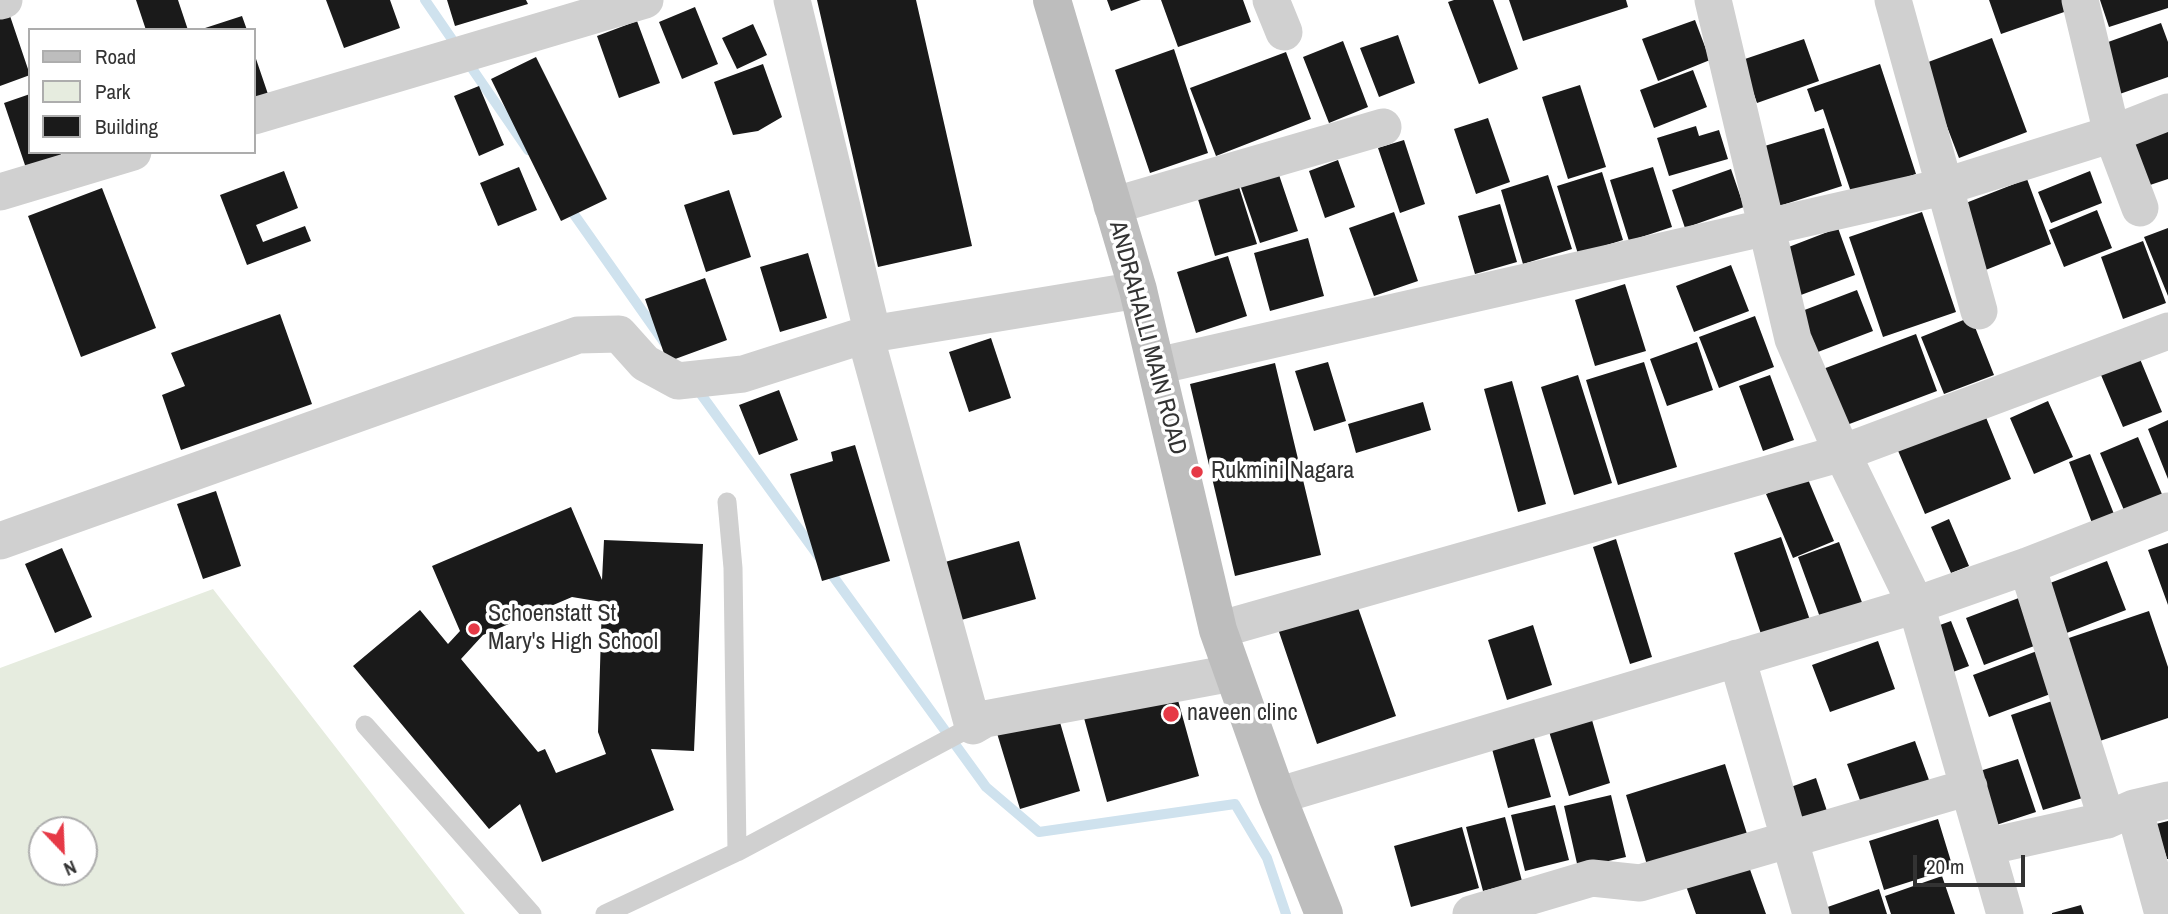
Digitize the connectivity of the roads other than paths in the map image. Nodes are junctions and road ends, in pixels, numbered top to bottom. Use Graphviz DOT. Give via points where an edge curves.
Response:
graph roads {
  1 [pos="645,0"];
  2 [pos="792,0"];
  3 [pos="1052,0"];
  4 [pos="1713,0"];
  5 [pos="1893,0"];
  6 [pos="2080,0"];
  7 [pos="2168,112"];
  8 [pos="256,115"];
  9 [pos="1383,127"];
  10 [pos="2112,134"];
  11 [pos="126,154"];
  12 [pos="1943,187"];
  13 [pos="0,192"];
  14 [pos="1112,206"];
  15 [pos="2140,208"];
  16 [pos="1765,226"];
  17 [pos="1138,290"];
  18 [pos="1979,312"];
  19 [pos="2168,331"];
  20 [pos="869,335"];
  21 [pos="1157,366"];
  22 [pos="1842,453"];
  23 [pos="727,502"];
  24 [pos="2168,511"];
  25 [pos="0,541"];
  26 [pos="2027,566"];
  27 [pos="1916,604"];
  28 [pos="1218,630"];
  29 [pos="1737,658"];
  30 [pos="1232,673"];
  31 [pos="365,725"];
  32 [pos="973,726"];
  33 [pos="1969,788"];
  34 [pos="1277,796"];
  35 [pos="2136,810"];
  36 [pos="1792,841"];
  37 [pos="1986,847"];
  38 [pos="737,852"];
  39 [pos="532,914"];
  40 [pos="605,914"];
  41 [pos="1324,914"];
  42 [pos="1471,914"];
  43 [pos="1811,914"];
  44 [pos="2005,914"];
  45 [pos="2163,914"];
  1 -- 8 [label="street"];
  2 -- 20 [label="street"];
  3 -- 14 [label="main road, ANDRAHALLI MAIN ROAD"];
  4 -- 16 [label="street"];
  5 -- 12 [label="street"];
  6 -- 10 [label="street"];
  7 -- 10 [label="street"];
  9 -- 14 [label="street"];
  10 -- 12 [label="street"];
  10 -- 15 [label="street"];
  11 -- 13 [label="street"];
  12 -- 16 [label="street"];
  12 -- 18 [label="street"];
  14 -- 17 [label="main road, ANDRAHALLI MAIN ROAD"];
  16 -- 21 [label="street"];
  16 -- 22 [label="street" via="1793,339"];
  17 -- 20 [label="street"];
  17 -- 21 [label="main road, ANDRAHALLI MAIN ROAD"];
  19 -- 22 [label="street"];
  20 -- 25 [label="street" via="743,374 678,381 645,363 619,334 578,335"];
  20 -- 32 [label="street"];
  21 -- 28 [label="main road, ANDRAHALLI MAIN ROAD"];
  22 -- 27 [label="street"];
  22 -- 28 [label="street"];
  23 -- 38 [label="lane" via="733,568"];
  24 -- 26 [label="street"];
  26 -- 27 [label="street"];
  26 -- 35 [label="street"];
  27 -- 29 [label="street"];
  27 -- 33 [label="street"];
  28 -- 30 [label="main road, ANDRAHALLI MAIN ROAD"];
  29 -- 34 [label="street"];
  29 -- 36 [label="street"];
  30 -- 32 [label="street" via="985,719"];
  30 -- 34 [label="main road, ANDRAHALLI MAIN ROAD"];
  31 -- 39 [label="lane"];
  32 -- 38 [label="lane"];
  33 -- 36 [label="street"];
  33 -- 37 [label="street"];
  34 -- 41 [label="main road, ANDRAHALLI MAIN ROAD"];
  35 -- 37 [label="street"];
  35 -- 45 [label="street"];
  36 -- 42 [label="street" via="1640,883 1592,878"];
  36 -- 43 [label="street"];
  37 -- 44 [label="street"];
  38 -- 40 [label="lane"];
}
